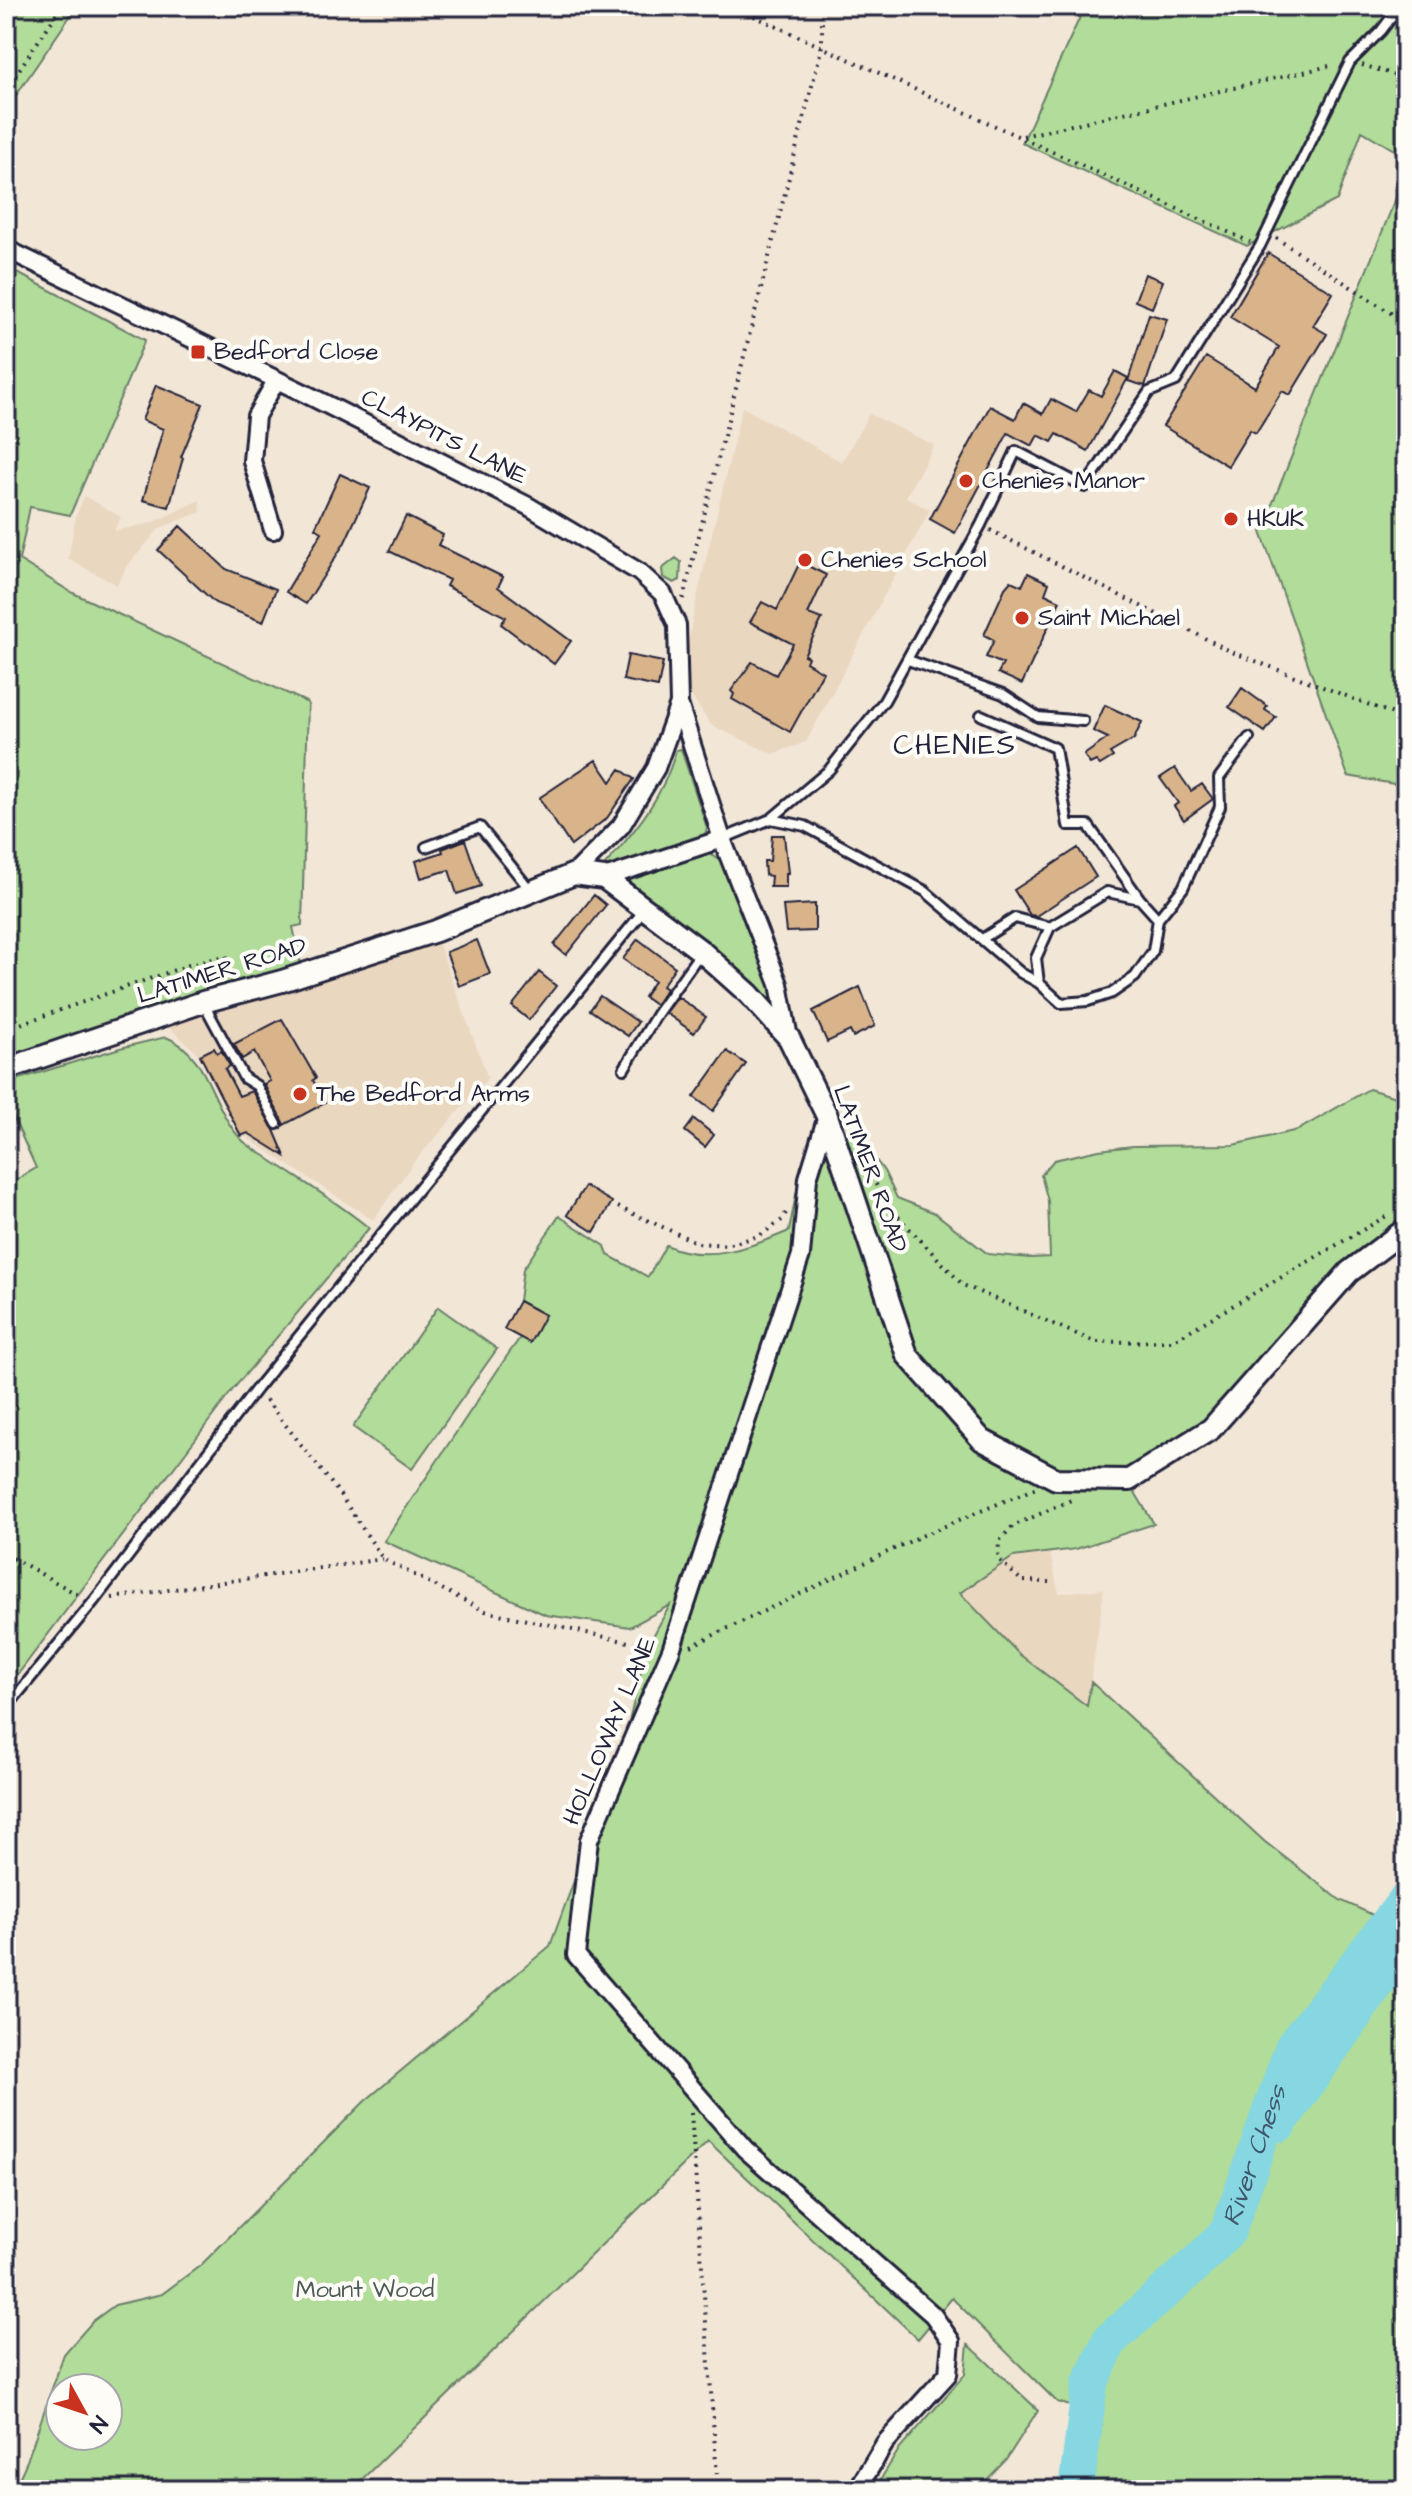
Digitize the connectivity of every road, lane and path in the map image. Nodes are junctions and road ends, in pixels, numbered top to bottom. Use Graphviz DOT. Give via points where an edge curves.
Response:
graph roads {
  1 [pos="62,6"];
  2 [pos="732,6"];
  3 [pos="822,6"];
  4 [pos="1400,6"];
  5 [pos="822,46"];
  6 [pos="1350,62"];
  7 [pos="1406,78"];
  8 [pos="6,89"];
  9 [pos="1022,136"];
  10 [pos="1260,246"];
  11 [pos="6,249"];
  12 [pos="1406,323"];
  13 [pos="276,381"];
  14 [pos="981,525"];
  15 [pos="273,530"];
  16 [pos="677,625"];
  17 [pos="908,660"];
  18 [pos="679,704"];
  19 [pos="981,715"];
  20 [pos="1406,719"];
  21 [pos="1083,721"];
  22 [pos="1249,738"];
  23 [pos="771,819"];
  24 [pos="722,839"];
  25 [pos="426,847"];
  26 [pos="574,874"];
  27 [pos="604,878"];
  28 [pos="531,891"];
  29 [pos="1140,899"];
  30 [pos="646,909"];
  31 [pos="1158,919"];
  32 [pos="1050,927"];
  33 [pos="982,939"];
  34 [pos="701,951"];
  35 [pos="1039,983"];
  36 [pos="238,993"];
  37 [pos="203,1002"];
  38 [pos="6,1029"];
  39 [pos="789,1038"];
  40 [pos="6,1069"];
  41 [pos="624,1069"];
  42 [pos="827,1116"];
  43 [pos="277,1124"];
  44 [pos="863,1161"];
  45 [pos="618,1207"];
  46 [pos="788,1209"];
  47 [pos="1400,1221"];
  48 [pos="257,1388"];
  49 [pos="1056,1479"];
  50 [pos="1071,1500"];
  51 [pos="6,1554"];
  52 [pos="383,1559"];
  53 [pos="1050,1582"];
  54 [pos="94,1601"];
  55 [pos="671,1650"];
  56 [pos="6,1708"];
  57 [pos="689,2084"];
  58 [pos="718,2490"];
  59 [pos="857,2490"];
  1 -- 8 [label="path"];
  2 -- 5 [label="path"];
  3 -- 5 [label="path"];
  4 -- 6 [label="lane"];
  5 -- 9 [label="path"];
  5 -- 16 [label="path"];
  6 -- 7 [label="path"];
  6 -- 9 [label="path"];
  6 -- 10 [label="lane"];
  9 -- 10 [label="path"];
  10 -- 12 [label="path" via="1276,238"];
  10 -- 14 [label="lane" via="1176,381 1149,392 1085,487 1016,451"];
  11 -- 13 [label="street, CLAYPITS LANE"];
  13 -- 15 [label="street" via="256,416 252,461"];
  13 -- 16 [label="street, CLAYPITS LANE" via="528,506 639,572 663,594"];
  14 -- 17 [label="lane"];
  14 -- 20 [label="path" via="1232,652"];
  16 -- 18 [label="street, CLAYPITS LANE"];
  17 -- 21 [label="lane" via="1003,694 1038,717"];
  17 -- 23 [label="lane" via="884,701 829,770"];
  18 -- 24 [label="street, CLAYPITS LANE"];
  18 -- 26 [label="street, CLAYPITS LANE" via="656,768 621,826"];
  19 -- 29 [label="lane" via="1055,748 1068,825 1088,825"];
  22 -- 31 [label="lane" via="1219,778 1220,807 1183,888"];
  23 -- 24 [label="lane"];
  23 -- 33 [label="lane" via="805,826 925,891"];
  24 -- 27 [label="street"];
  24 -- 39 [label="street, CLAYPITS LANE" via="779,984"];
  25 -- 28 [label="lane" via="480,827"];
  26 -- 27 [label="street, LATIMER ROAD"];
  26 -- 28 [label="street, LATIMER ROAD"];
  27 -- 30 [label="street, LATIMER ROAD"];
  28 -- 36 [label="street, LATIMER ROAD" via="436,931"];
  29 -- 31 [label="lane"];
  29 -- 32 [label="lane" via="1107,892"];
  30 -- 34 [label="street, LATIMER ROAD"];
  30 -- 48 [label="lane"];
  31 -- 35 [label="lane" via="1153,951 1135,977 1112,993 1061,1003"];
  32 -- 33 [label="lane" via="1015,918"];
  32 -- 35 [label="lane" via="1036,958"];
  33 -- 35 [label="lane"];
  34 -- 39 [label="street, LATIMER ROAD"];
  34 -- 41 [label="lane"];
  36 -- 37 [label="street, LATIMER ROAD"];
  36 -- 38 [label="path" via="226,956"];
  37 -- 40 [label="street, LATIMER ROAD"];
  37 -- 43 [label="lane" via="244,1078 257,1086"];
  39 -- 42 [label="street, LATIMER ROAD"];
  42 -- 49 [label="street, LATIMER ROAD" via="907,1355 982,1440"];
  42 -- 55 [label="street, HOLLOWAY LANE" via="808,1178 801,1255"];
  44 -- 47 [label="path" via="888,1206 963,1285 1095,1342 1172,1341"];
  45 -- 46 [label="path" via="698,1243 727,1245 759,1236"];
  47 -- 49 [label="street, LATIMER ROAD" via="1211,1429 1129,1480"];
  48 -- 52 [label="path"];
  48 -- 54 [label="lane"];
  49 -- 55 [label="path" via="921,1536 680,1652"];
  50 -- 53 [label="path" via="1013,1526 999,1541 1002,1565 1022,1581"];
  51 -- 54 [label="path"];
  52 -- 54 [label="path"];
  52 -- 55 [label="path" via="485,1611"];
  54 -- 56 [label="lane"];
  55 -- 57 [label="street, HOLLOWAY LANE" via="589,1840 576,1955"];
  57 -- 58 [label="path"];
  57 -- 59 [label="street, HOLLOWAY LANE" via="745,2149 933,2315 951,2341 948,2374 885,2443"];
}
